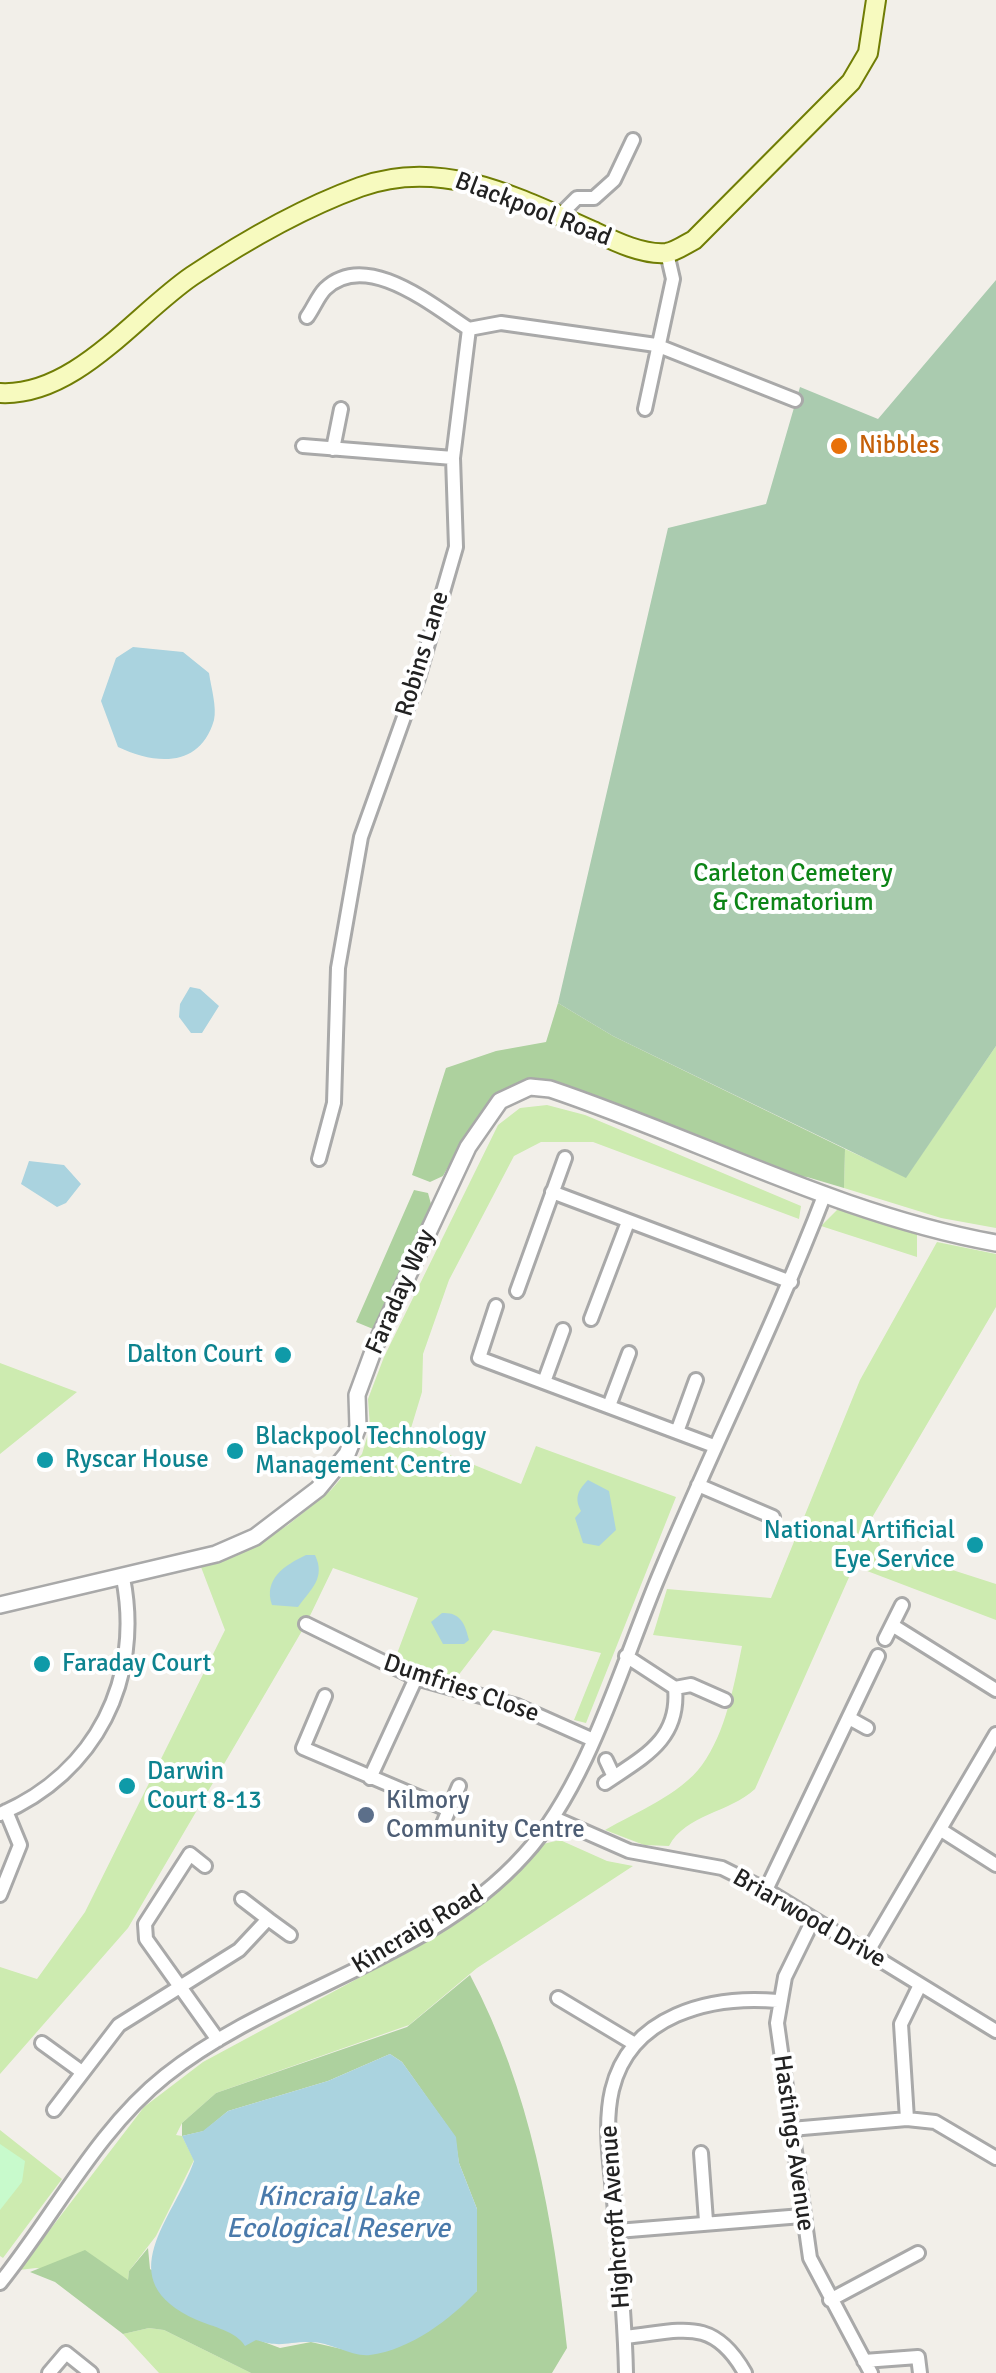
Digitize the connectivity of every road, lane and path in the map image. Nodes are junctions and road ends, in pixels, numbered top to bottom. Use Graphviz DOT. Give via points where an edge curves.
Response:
graph roads {
  1 [pos="876,0"];
  2 [pos="632,140"];
  3 [pos="559,216"];
  4 [pos="666,253"];
  5 [pos="307,317"];
  6 [pos="470,329"];
  7 [pos="656,345"];
  8 [pos="0,393"];
  9 [pos="795,400"];
  10 [pos="645,409"];
  11 [pos="341,410"];
  12 [pos="303,446"];
  13 [pos="333,449"];
  14 [pos="454,458"];
  15 [pos="565,1158"];
  16 [pos="319,1159"];
  17 [pos="552,1192"];
  18 [pos="824,1196"];
  19 [pos="628,1222"];
  20 [pos="996,1243"];
  21 [pos="791,1282"];
  22 [pos="517,1291"];
  23 [pos="496,1306"];
  24 [pos="591,1320"];
  25 [pos="563,1330"];
  26 [pos="628,1353"];
  27 [pos="696,1380"];
  28 [pos="544,1382"];
  29 [pos="609,1406"];
  30 [pos="676,1432"];
  31 [pos="714,1446"];
  32 [pos="698,1485"];
  33 [pos="773,1516"];
  34 [pos="123,1578"];
  35 [pos="0,1605"];
  36 [pos="902,1605"];
  37 [pos="339,1622"];
  38 [pos="306,1624"];
  39 [pos="892,1624"];
  40 [pos="332,1637"];
  41 [pos="885,1639"];
  42 [pos="626,1656"];
  43 [pos="878,1656"];
  44 [pos="416,1678"];
  45 [pos="676,1688"];
  46 [pos="996,1690"];
  47 [pos="325,1696"];
  48 [pos="726,1700"];
  49 [pos="849,1718"];
  50 [pos="867,1728"];
  51 [pos="996,1734"];
  52 [pos="591,1739"];
  53 [pos="606,1760"];
  54 [pos="370,1778"];
  55 [pos="459,1786"];
  56 [pos="449,1810"];
  57 [pos="3,1812"];
  58 [pos="554,1818"];
  59 [pos="941,1830"];
  60 [pos="440,1831"];
  61 [pos="996,1865"];
  62 [pos="205,1866"];
  63 [pos="766,1890"];
  64 [pos="0,1895"];
  65 [pos="242,1899"];
  66 [pos="268,1919"];
  67 [pos="813,1920"];
  68 [pos="290,1936"];
  69 [pos="867,1952"];
  70 [pos="920,1985"];
  71 [pos="180,1988"];
  72 [pos="558,1998"];
  73 [pos="778,2001"];
  74 [pos="996,2031"];
  75 [pos="218,2040"];
  76 [pos="42,2043"];
  77 [pos="633,2043"];
  78 [pos="82,2072"];
  79 [pos="54,2110"];
  80 [pos="907,2118"];
  81 [pos="791,2129"];
  82 [pos="701,2153"];
  83 [pos="996,2158"];
  84 [pos="802,2216"];
  85 [pos="706,2221"];
  86 [pos="617,2231"];
  87 [pos="918,2253"];
  88 [pos="0,2282"];
  89 [pos="830,2300"];
  90 [pos="625,2337"];
  91 [pos="54,2342"];
  92 [pos="66,2353"];
  93 [pos="868,2367"];
  94 [pos="91,2372"];
  95 [pos="49,2373"];
  96 [pos="626,2373"];
  97 [pos="745,2373"];
  98 [pos="920,2373"];
  1 -- 4 [label="main road" via="868,52 851,82 694,240"];
  2 -- 3 [label="street" via="614,180 594,198 577,198"];
  3 -- 4 [label="main road, Blackpool Road" via="627,246"];
  3 -- 8 [label="main road, Blackpool Road" via="436,174 362,186 268,230 192,276 70,372 36,389"];
  4 -- 7 [label="street" via="674,279"];
  5 -- 6 [label="street" via="326,288 373,275"];
  6 -- 7 [label="street" via="501,324"];
  6 -- 14 [label="street, Robins Lane"];
  7 -- 9 [label="street"];
  7 -- 10 [label="street"];
  11 -- 13 [label="street"];
  12 -- 13 [label="street"];
  13 -- 14 [label="street"];
  14 -- 16 [label="street, Robins Lane" via="456,547 361,837 338,968 334,1103"];
  15 -- 17 [label="street"];
  17 -- 19 [label="street"];
  17 -- 22 [label="street"];
  18 -- 20 [label="street, Faraday Way" via="929,1230"];
  18 -- 21 [label="street, Kincraig Road"];
  18 -- 34 [label="street, Faraday Way" via="584,1100 545,1088 516,1092 486,1118 444,1192 357,1395 358,1428 340,1467 248,1540"];
  19 -- 21 [label="street"];
  19 -- 24 [label="street"];
  21 -- 31 [label="street, Kincraig Road"];
  23 -- 28 [label="street" via="478,1358"];
  25 -- 28 [label="street"];
  26 -- 29 [label="street"];
  27 -- 30 [label="street"];
  28 -- 29 [label="street"];
  29 -- 30 [label="street"];
  30 -- 31 [label="street"];
  31 -- 32 [label="street, Kincraig Road"];
  32 -- 33 [label="street"];
  32 -- 42 [label="street, Kincraig Road"];
  34 -- 35 [label="street, Faraday Way"];
  34 -- 57 [label="street" via="124,1676 104,1723 77,1762"];
  36 -- 39 [label="street"];
  37 -- 40 [label="street"];
  38 -- 40 [label="street, Dumfries Close"];
  39 -- 41 [label="street"];
  39 -- 46 [label="street"];
  40 -- 44 [label="street, Dumfries Close"];
  42 -- 45 [label="street"];
  42 -- 52 [label="street, Kincraig Road"];
  43 -- 49 [label="street"];
  44 -- 52 [label="street, Dumfries Close" via="517,1706"];
  44 -- 54 [label="street"];
  45 -- 48 [label="street" via="691,1685"];
  45 -- 53 [label="street" via="675,1723 646,1756 609,1780"];
  47 -- 54 [label="street" via="303,1748"];
  49 -- 50 [label="street"];
  49 -- 63 [label="street"];
  51 -- 59 [label="street"];
  52 -- 58 [label="street, Kincraig Road"];
  54 -- 56 [label="street"];
  55 -- 56 [label="street"];
  56 -- 60 [label="street"];
  57 -- 64 [label="street" via="20,1845"];
  58 -- 63 [label="street, Briarwood Drive" via="629,1851 722,1868"];
  58 -- 75 [label="street, Kincraig Road" via="524,1856 472,1902"];
  59 -- 61 [label="street"];
  59 -- 69 [label="street"];
  62 -- 71 [label="street" via="190,1854 144,1924 146,1938"];
  63 -- 67 [label="street, Briarwood Drive"];
  65 -- 66 [label="street"];
  66 -- 68 [label="street"];
  66 -- 71 [label="street" via="240,1950"];
  67 -- 69 [label="street, Briarwood Drive"];
  67 -- 73 [label="street, Hastings Avenue"];
  69 -- 70 [label="street, Briarwood Drive"];
  70 -- 74 [label="street, Briarwood Drive"];
  70 -- 80 [label="street" via="901,2024"];
  71 -- 75 [label="street"];
  71 -- 78 [label="street" via="120,2025"];
  72 -- 77 [label="street"];
  73 -- 77 [label="street" via="724,2001 686,2010"];
  73 -- 81 [label="street, Hastings Avenue"];
  75 -- 88 [label="street, Kincraig Road" via="126,2112"];
  76 -- 78 [label="street"];
  77 -- 86 [label="street, Highcroft Avenue" via="614,2082 608,2125"];
  78 -- 79 [label="street"];
  80 -- 81 [label="street"];
  80 -- 83 [label="street" via="935,2122"];
  81 -- 84 [label="street, Hastings Avenue"];
  82 -- 85 [label="street"];
  84 -- 85 [label="street"];
  84 -- 89 [label="street, Hastings Avenue" via="810,2258"];
  85 -- 86 [label="street"];
  86 -- 90 [label="street, Highcroft Avenue"];
  87 -- 89 [label="street"];
  89 -- 93 [label="street, Hastings Avenue"];
  90 -- 96 [label="street, Highcroft Avenue"];
  90 -- 97 [label="street" via="706,2333 729,2345"];
  91 -- 92 [label="street"];
  92 -- 94 [label="street"];
  92 -- 95 [label="street"];
  93 -- 98 [label="street, Hastings Avenue" via="918,2357"];
}
